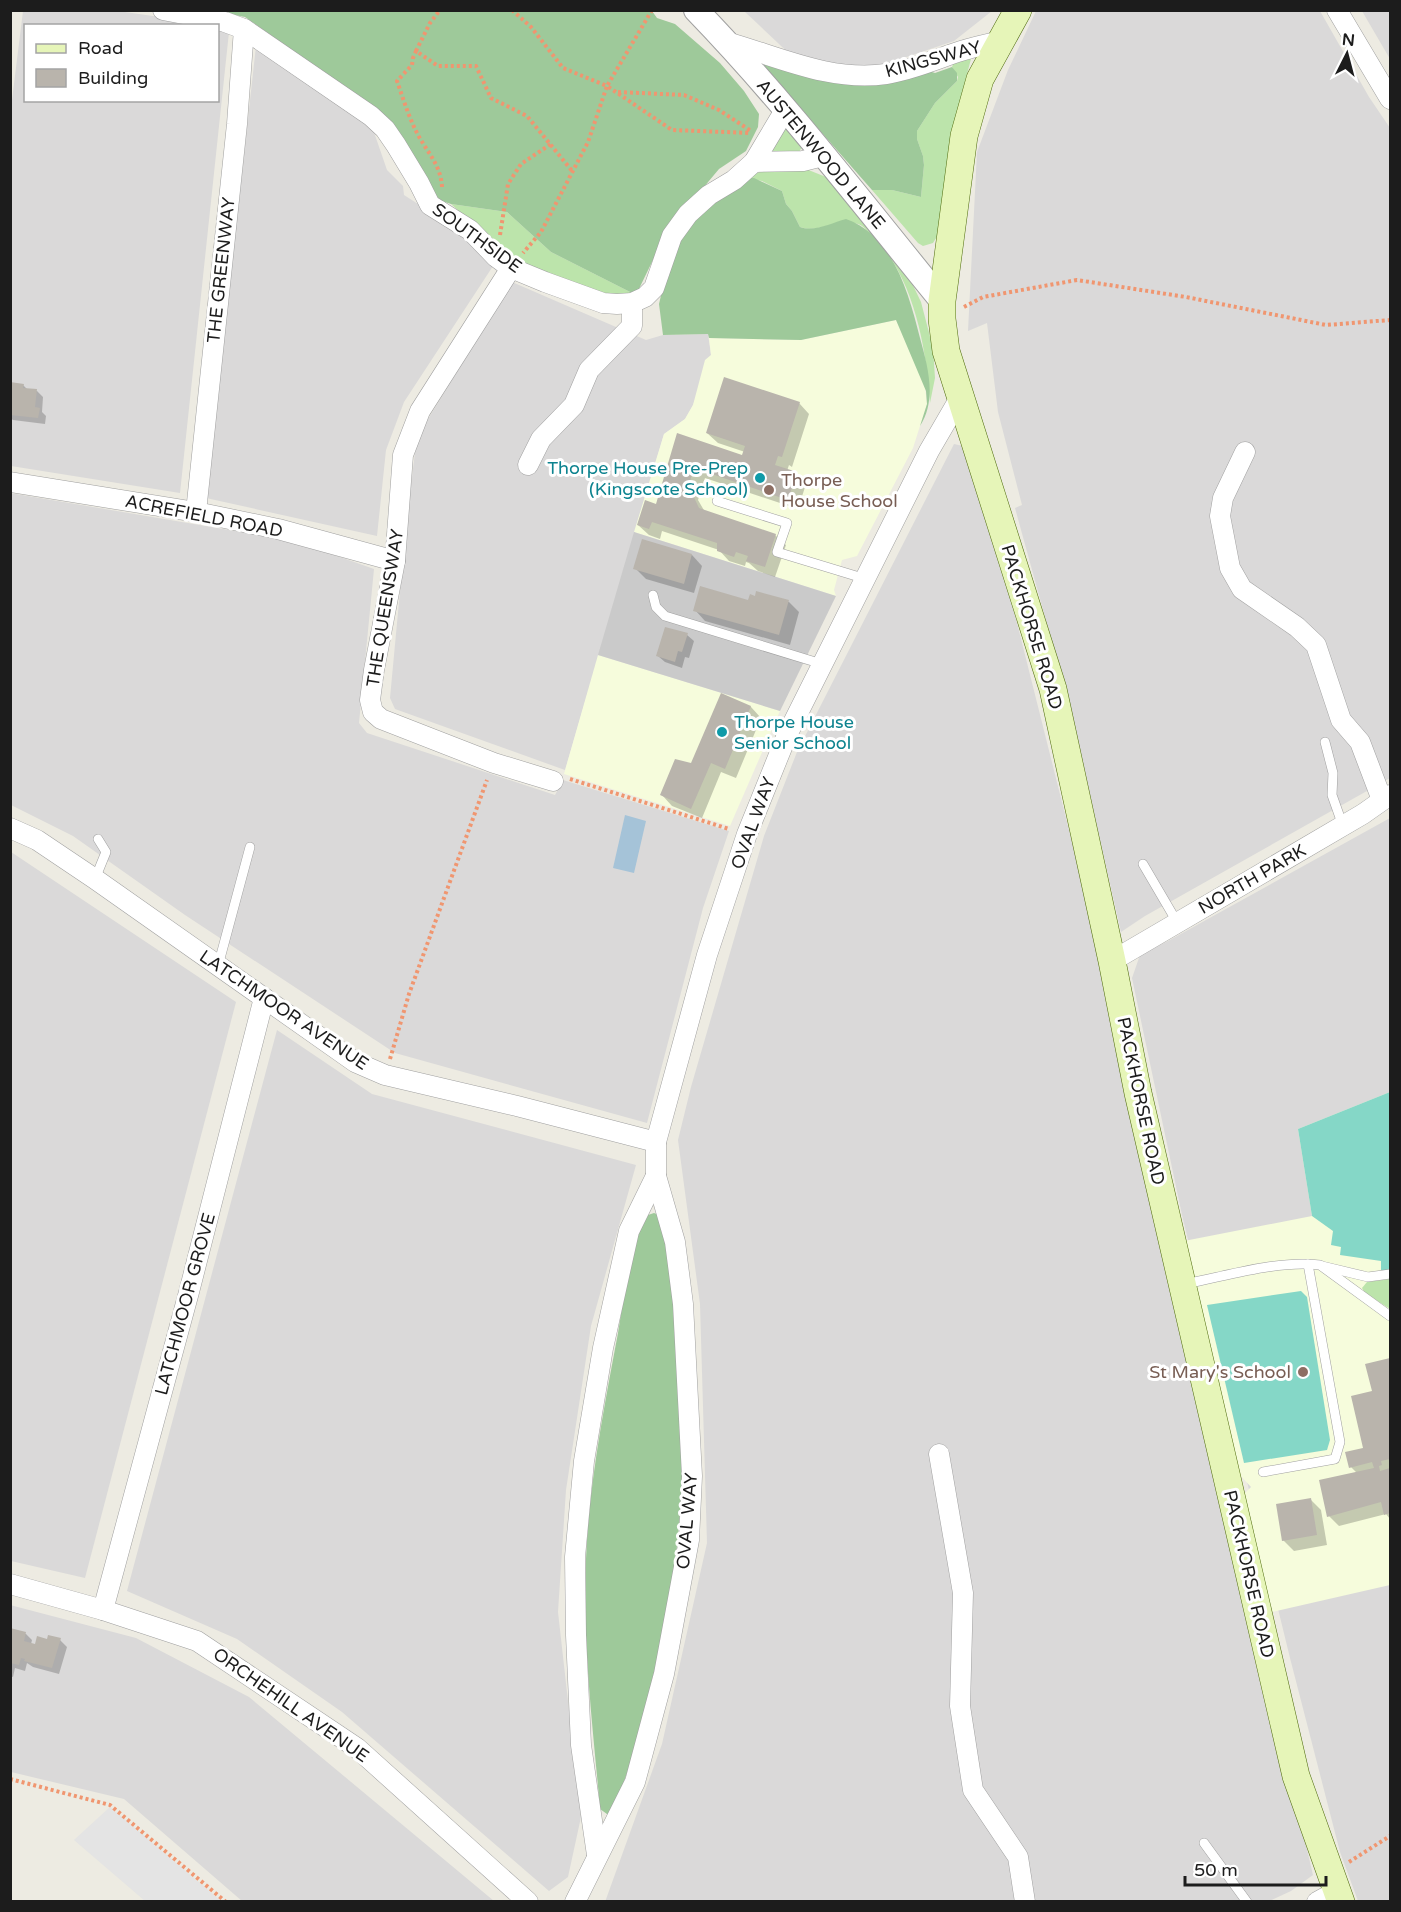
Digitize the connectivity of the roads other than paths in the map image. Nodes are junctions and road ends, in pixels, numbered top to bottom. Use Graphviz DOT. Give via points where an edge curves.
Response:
graph roads {
  1 [pos="163,10"];
  2 [pos="696,10"];
  3 [pos="1018,10"];
  4 [pos="1337,10"];
  5 [pos="244,29"];
  6 [pos="1000,41"];
  7 [pos="727,42"];
  8 [pos="1390,99"];
  9 [pos="785,110"];
  10 [pos="824,156"];
  11 [pos="754,162"];
  12 [pos="504,262"];
  13 [pos="632,303"];
  14 [pos="942,310"];
  15 [pos="961,396"];
  16 [pos="1245,452"];
  17 [pos="528,465"];
  18 [pos="10,482"];
  19 [pos="717,501"];
  20 [pos="196,512"];
  21 [pos="395,561"];
  22 [pos="866,579"];
  23 [pos="653,594"];
  24 [pos="822,664"];
  25 [pos="1325,742"];
  26 [pos="553,781"];
  27 [pos="1386,797"];
  28 [pos="1343,825"];
  29 [pos="10,828"];
  30 [pos="98,839"];
  31 [pos="250,847"];
  32 [pos="1143,864"];
  33 [pos="95,879"];
  34 [pos="1177,922"];
  35 [pos="1112,961"];
  36 [pos="218,966"];
  37 [pos="264,998"];
  38 [pos="656,1142"];
  39 [pos="656,1176"];
  40 [pos="1308,1264"];
  41 [pos="1320,1265"];
  42 [pos="1390,1274"];
  43 [pos="1182,1285"];
  44 [pos="1390,1316"];
  45 [pos="939,1454"];
  46 [pos="1263,1472"];
  47 [pos="10,1584"];
  48 [pos="103,1610"];
  49 [pos="1204,1843"];
  50 [pos="597,1855"];
  51 [pos="1331,1892"];
  52 [pos="528,1902"];
  53 [pos="575,1902"];
  54 [pos="1025,1902"];
  55 [pos="1247,1902"];
  1 -- 5 [label="street, SOUTHSIDE"];
  2 -- 7 [label="street, AUSTENWOOD LANE"];
  3 -- 6 [label="main road, KINGSWAY"];
  4 -- 8 [label="street"];
  5 -- 12 [label="street, SOUTHSIDE" via="371,116 385,129 407,162 430,205 470,230"];
  5 -- 20 [label="street, THE GREENWAY"];
  6 -- 7 [label="street, KINGSWAY" via="914,68 855,76 809,69"];
  6 -- 14 [label="main road, KINGSWAY" via="980,79 964,136"];
  7 -- 9 [label="street, AUSTENWOOD LANE"];
  9 -- 10 [label="street, AUSTENWOOD LANE"];
  9 -- 11 [label="street"];
  10 -- 11 [label="street"];
  10 -- 14 [label="street, AUSTENWOOD LANE"];
  11 -- 13 [label="street" via="688,214 672,236 654,288"];
  12 -- 13 [label="street, SOUTHSIDE" via="603,303"];
  12 -- 21 [label="street, THE QUEENSWAY" via="420,411 403,455"];
  13 -- 17 [label="street" via="632,326 589,370 574,405 541,439"];
  14 -- 15 [label="main road, PACKHORSE ROAD" via="946,351"];
  15 -- 22 [label="street, OVAL WAY"];
  15 -- 35 [label="main road, PACKHORSE ROAD" via="1053,689"];
  16 -- 27 [label="street" via="1223,498 1220,516 1230,568 1242,590 1297,627 1316,645 1341,720 1360,742"];
  18 -- 20 [label="street, ACREFIELD ROAD"];
  19 -- 22 [label="lane" via="787,523 777,552"];
  20 -- 21 [label="street, ACREFIELD ROAD"];
  21 -- 26 [label="street, THE QUEENSWAY" via="374,670 370,700 373,712 381,719 494,763"];
  22 -- 24 [label="street, OVAL WAY"];
  23 -- 24 [label="lane" via="656,607 665,616"];
  24 -- 38 [label="street, OVAL WAY" via="787,735 747,834 707,955"];
  25 -- 28 [label="lane" via="1333,773 1332,795"];
  27 -- 28 [label="street, NORTH PARK"];
  28 -- 34 [label="street, NORTH PARK"];
  29 -- 33 [label="street, LATCHMOOR AVENUE" via="37,840"];
  30 -- 33 [label="lane" via="106,852"];
  31 -- 36 [label="lane"];
  32 -- 34 [label="lane"];
  33 -- 36 [label="street, LATCHMOOR AVENUE"];
  34 -- 35 [label="street, NORTH PARK"];
  35 -- 43 [label="main road, PACKHORSE ROAD"];
  36 -- 37 [label="street, LATCHMOOR AVENUE"];
  37 -- 38 [label="street, LATCHMOOR AVENUE" via="354,1062 385,1075"];
  37 -- 48 [label="street, LATCHMOOR GROVE"];
  38 -- 39 [label="street, OVAL WAY"];
  39 -- 50 [label="street, OVAL WAY" via="629,1231 603,1348 584,1461 575,1557 581,1744"];
  39 -- 50 [label="street, OVAL WAY" via="675,1242 683,1304 692,1476 688,1540 664,1674 635,1782"];
  40 -- 41 [label="lane"];
  40 -- 43 [label="lane"];
  40 -- 46 [label="lane" via="1340,1442 1335,1459"];
  41 -- 42 [label="lane" via="1368,1277"];
  41 -- 44 [label="lane"];
  43 -- 51 [label="main road, PACKHORSE ROAD" via="1296,1776"];
  45 -- 54 [label="street" via="963,1593 960,1706 973,1790 1018,1857"];
  47 -- 48 [label="street, ORCHEHILL AVENUE"];
  48 -- 52 [label="street, ORCHEHILL AVENUE" via="197,1641 357,1748"];
  49 -- 55 [label="lane"];
  50 -- 53 [label="street, OVAL WAY"];
}
